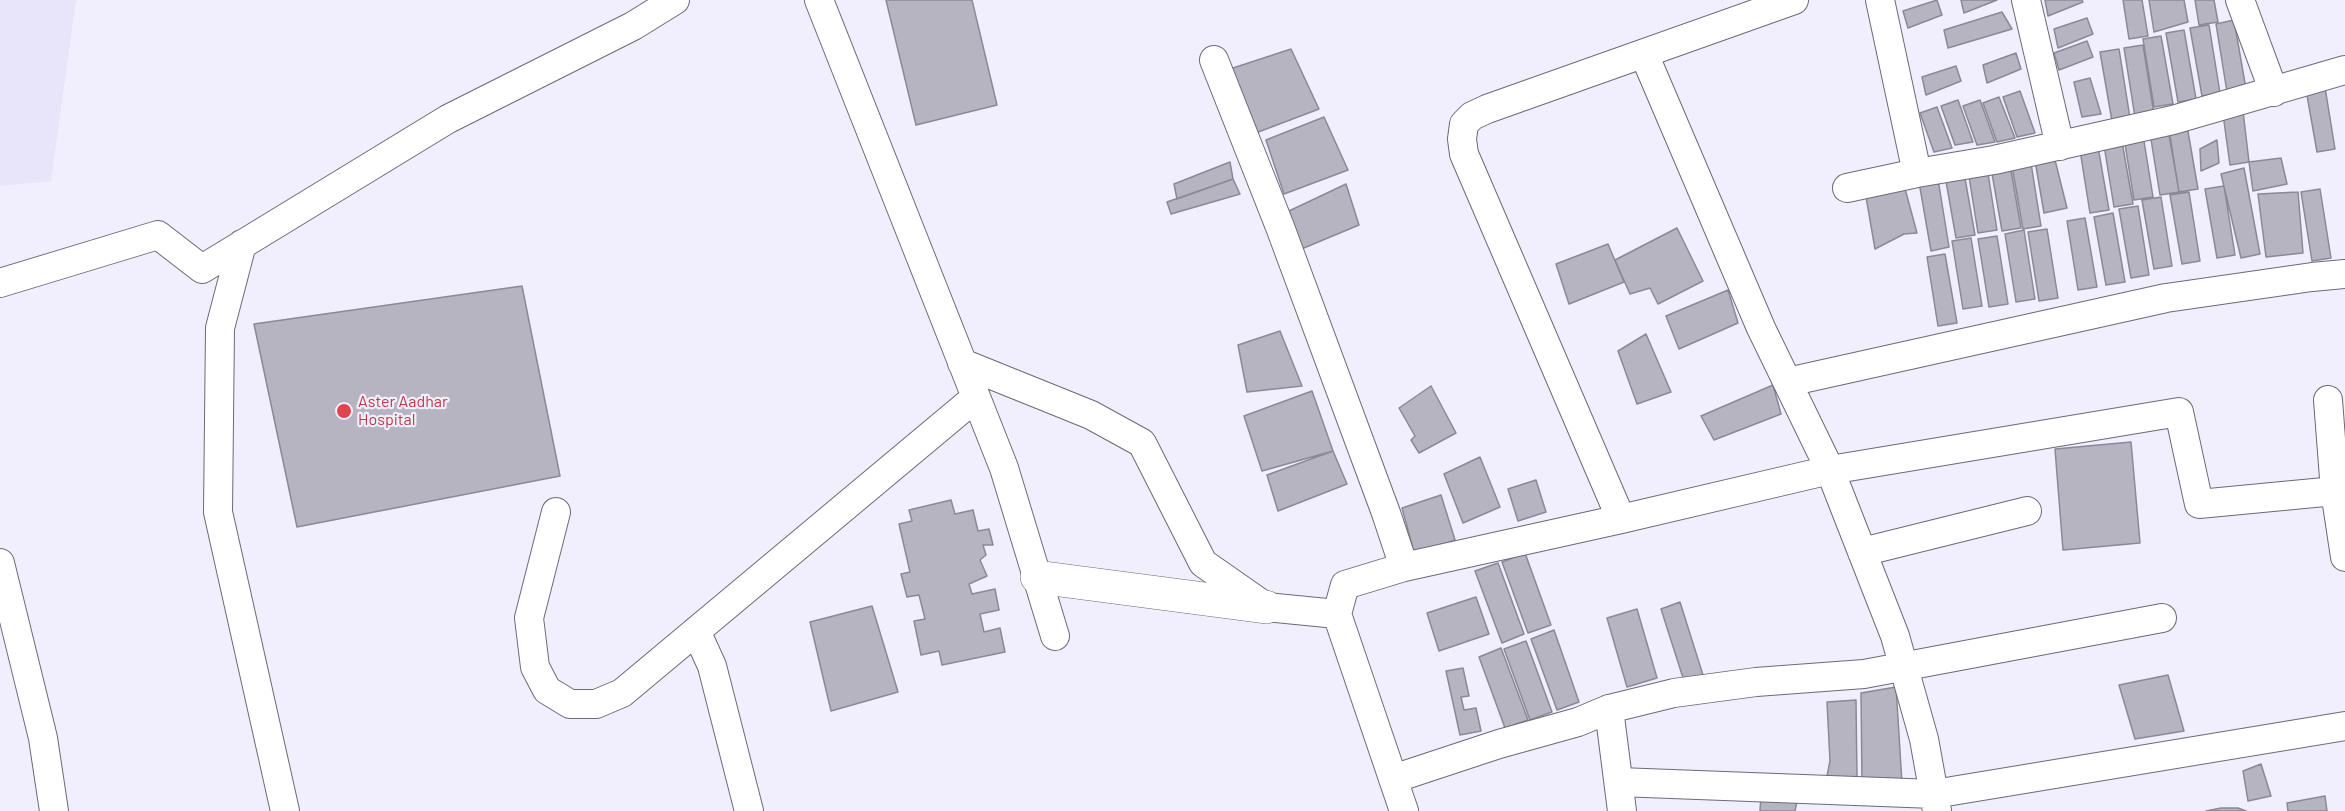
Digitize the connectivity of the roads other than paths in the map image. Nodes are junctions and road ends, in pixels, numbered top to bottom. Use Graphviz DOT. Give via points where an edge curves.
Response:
graph roads {
  1 [pos="675,0"];
  2 [pos="819,0"];
  3 [pos="1794,0"];
  4 [pos="1880,0"];
  5 [pos="2026,0"];
  6 [pos="2240,0"];
  7 [pos="1644,54"];
  8 [pos="1214,60"];
  9 [pos="2345,70"];
  10 [pos="2274,92"];
  11 [pos="2060,146"];
  12 [pos="1917,173"];
  13 [pos="1847,188"];
  14 [pos="242,244"];
  15 [pos="2345,274"];
  16 [pos="0,283"];
  17 [pos="962,363"];
  18 [pos="1788,382"];
  19 [pos="975,398"];
  20 [pos="2328,400"];
  21 [pos="1830,470"];
  22 [pos="2335,491"];
  23 [pos="2027,510"];
  24 [pos="556,512"];
  25 [pos="1621,519"];
  26 [pos="1862,552"];
  27 [pos="2345,557"];
  28 [pos="0,563"];
  29 [pos="1404,567"];
  30 [pos="1037,577"];
  31 [pos="1266,607"];
  32 [pos="1337,614"];
  33 [pos="2162,618"];
  34 [pos="696,631"];
  35 [pos="1055,636"];
  36 [pos="1905,668"];
  37 [pos="1609,709"];
  38 [pos="2345,726"];
  39 [pos="1393,779"];
  40 [pos="1619,782"];
  41 [pos="1935,802"];
  42 [pos="54,811"];
  43 [pos="285,811"];
  44 [pos="749,811"];
  45 [pos="1404,811"];
  46 [pos="1622,811"];
  1 -- 14 [label="street" via="633,26 448,119"];
  2 -- 17 [label="street"];
  3 -- 7 [label="street"];
  4 -- 12 [label="street"];
  5 -- 11 [label="street"];
  6 -- 10 [label="street"];
  7 -- 18 [label="street" via="1761,328"];
  7 -- 25 [label="street" via="1472,116 1464,124 1462,139 1464,154"];
  8 -- 29 [label="street" via="1284,238"];
  9 -- 10 [label="street"];
  10 -- 11 [label="street"];
  11 -- 12 [label="street"];
  12 -- 13 [label="street"];
  14 -- 16 [label="street" via="202,269 158,235"];
  14 -- 43 [label="street" via="220,328 218,512"];
  15 -- 18 [label="street" via="2166,298"];
  17 -- 19 [label="street"];
  17 -- 31 [label="street" via="1091,415 1142,443 1203,563"];
  18 -- 21 [label="street"];
  19 -- 30 [label="street" via="1004,468"];
  19 -- 34 [label="street"];
  20 -- 22 [label="street"];
  21 -- 22 [label="street" via="2179,412 2199,504"];
  21 -- 25 [label="street"];
  21 -- 26 [label="street"];
  22 -- 27 [label="street"];
  23 -- 26 [label="street"];
  24 -- 34 [label="street" via="530,618 535,667 547,690 570,704 596,704 621,693"];
  25 -- 29 [label="street"];
  26 -- 36 [label="street"];
  28 -- 42 [label="street" via="42,738"];
  29 -- 32 [label="street" via="1345,585"];
  30 -- 31 [label="main road"];
  30 -- 35 [label="street"];
  31 -- 32 [label="street"];
  32 -- 39 [label="street"];
  33 -- 36 [label="street"];
  34 -- 44 [label="street" via="712,666"];
  36 -- 37 [label="street" via="1674,693"];
  36 -- 41 [label="street" via="1924,739"];
  37 -- 39 [label="street"];
  37 -- 40 [label="street"];
  38 -- 41 [label="street"];
  39 -- 45 [label="street"];
  40 -- 41 [label="street"];
  40 -- 46 [label="street"];
}
